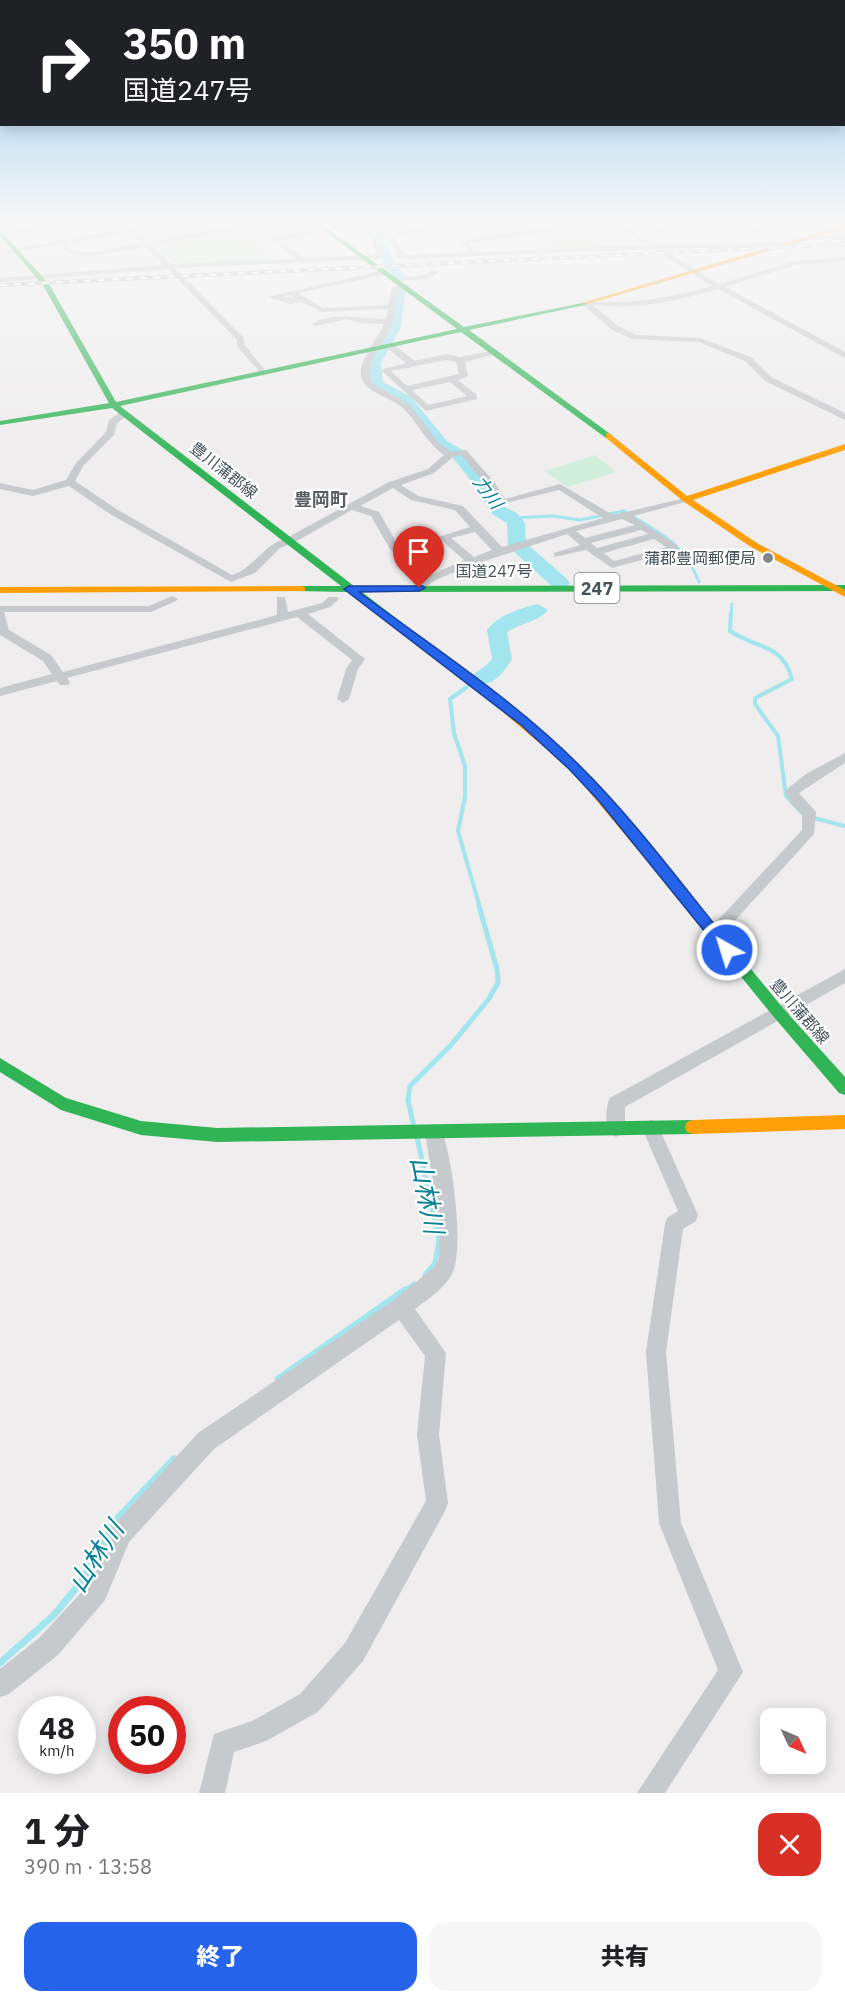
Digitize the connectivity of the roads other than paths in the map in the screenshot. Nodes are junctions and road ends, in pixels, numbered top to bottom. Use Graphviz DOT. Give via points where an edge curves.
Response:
graph roads {
  1 [pos="55,303"];
  2 [pos="207,303"];
  3 [pos="309,303"];
  4 [pos="391,303"];
  5 [pos="426,303"];
  6 [pos="590,303"];
  7 [pos="641,303"];
  8 [pos="751,303"];
  9 [pos="390,307"];
  10 [pos="389,322"];
  11 [pos="316,324"];
  12 [pos="465,331"];
  13 [pos="381,348"];
  14 [pos="496,353"];
  15 [pos="845,355"];
  16 [pos="460,360"];
  17 [pos="413,364"];
  18 [pos="263,373"];
  19 [pos="452,379"];
  20 [pos="406,389"];
  21 [pos="119,409"];
  22 [pos="845,417"];
  23 [pos="0,423"];
  24 [pos="842,450"];
  25 [pos="454,454"];
  26 [pos="70,482"];
  27 [pos="393,484"];
  28 [pos="0,486"];
  29 [pos="686,499"];
  30 [pos="352,507"];
  31 [pos="617,515"];
  32 [pos="643,526"];
  33 [pos="477,528"];
  34 [pos="568,530"];
  35 [pos="657,536"];
  36 [pos="289,542"];
  37 [pos="588,546"];
  38 [pos="501,553"];
  39 [pos="558,555"];
  40 [pos="472,562"];
  41 [pos="423,583"];
  42 [pos="349,589"];
  43 [pos="0,590"];
  44 [pos="842,590"];
  45 [pos="0,599"];
  46 [pos="172,599"];
  47 [pos="281,599"];
  48 [pos="333,599"];
  49 [pos="363,599"];
  50 [pos="845,599"];
  51 [pos="0,609"];
  52 [pos="300,613"];
  53 [pos="0,615"];
  54 [pos="283,617"];
  55 [pos="62,680"];
  56 [pos="1,693"];
  57 [pos="343,699"];
  58 [pos="845,757"];
  59 [pos="714,934"];
  60 [pos="845,975"];
  61 [pos="778,1012"];
  62 [pos="0,1064"];
  63 [pos="845,1088"];
  64 [pos="845,1122"];
  65 [pos="651,1128"];
  66 [pos="616,1129"];
  67 [pos="430,1132"];
  68 [pos="400,1307"];
  69 [pos="0,1685"];
  70 [pos="212,1793"];
  71 [pos="650,1793"];
  1 -- 21 [label="main road"];
  2 -- 18 [label="street" via="241,340 240,344"];
  3 -- 9 [label="street" via="322,310"];
  4 -- 9 [label="street"];
  5 -- 12 [label="main road"];
  6 -- 7 [label="street"];
  6 -- 12 [label="main road"];
  6 -- 22 [label="street" via="615,328 635,337 700,340 748,359 768,379"];
  8 -- 15 [label="street"];
  9 -- 10 [label="street"];
  10 -- 11 [label="street" via="347,317"];
  10 -- 13 [label="street"];
  12 -- 13 [label="main road"];
  12 -- 14 [label="main road"];
  13 -- 17 [label="street"];
  13 -- 18 [label="main road"];
  13 -- 25 [label="street" via="365,372 368,384 407,407 435,444"];
  14 -- 16 [label="street"];
  14 -- 29 [label="main road" via="592,422"];
  16 -- 17 [label="street" via="446,357"];
  16 -- 19 [label="street" via="465,374"];
  17 -- 20 [label="street" via="385,370"];
  18 -- 21 [label="main road"];
  19 -- 20 [label="street"];
  19 -- 20 [label="street" via="474,397 426,408"];
  21 -- 23 [label="main road"];
  21 -- 26 [label="street" via="111,422 111,433 79,465"];
  21 -- 36 [label="main road, 豊川蒲郡線"];
  24 -- 29 [label="main road"];
  25 -- 27 [label="street" via="431,471"];
  25 -- 31 [label="street" via="464,452 502,503 560,487"];
  26 -- 28 [label="street" via="33,493"];
  26 -- 36 [label="street" via="231,579 258,566 273,545"];
  27 -- 30 [label="street"];
  27 -- 33 [label="street" via="415,498 459,508"];
  29 -- 31 [label="street"];
  29 -- 44 [label="main road" via="754,545"];
  30 -- 36 [label="street"];
  30 -- 41 [label="street" via="375,514 394,547"];
  31 -- 32 [label="street"];
  31 -- 34 [label="street"];
  32 -- 35 [label="street"];
  32 -- 37 [label="street"];
  33 -- 38 [label="street"];
  33 -- 40 [label="street" via="443,537"];
  34 -- 37 [label="street"];
  34 -- 38 [label="street"];
  35 -- 37 [label="street"];
  35 -- 37 [label="street" via="674,548 612,565"];
  36 -- 42 [label="main road, 豊川蒲郡線"];
  37 -- 39 [label="street"];
  38 -- 40 [label="street"];
  40 -- 41 [label="street"];
  41 -- 42 [label="main road, 国道247号 / 247"];
  41 -- 44 [label="main road, 国道247号 / 247"];
  42 -- 43 [label="main road, 国道247号 / 247"];
  42 -- 49 [label="main road, 豊川蒲郡線"];
  45 -- 46 [label="main road, 国道247号 / 247"];
  46 -- 47 [label="main road, 国道247号 / 247"];
  46 -- 51 [label="street" via="151,609"];
  47 -- 48 [label="main road, 国道247号 / 247"];
  47 -- 54 [label="street"];
  48 -- 49 [label="main road, 国道247号 / 247"];
  48 -- 52 [label="street"];
  49 -- 50 [label="main road, 国道247号 / 247"];
  49 -- 59 [label="main road, 豊川蒲郡線" via="525,723 574,766"];
  52 -- 54 [label="street"];
  52 -- 57 [label="street" via="359,659"];
  53 -- 55 [label="street" via="3,632 47,658"];
  54 -- 55 [label="street"];
  55 -- 56 [label="street"];
  58 -- 59 [label="street" via="792,792 809,817 809,831"];
  59 -- 61 [label="main road, 豊川蒲郡線"];
  60 -- 61 [label="street"];
  61 -- 63 [label="main road, 豊川蒲郡線"];
  61 -- 66 [label="street" via="616,1103"];
  62 -- 67 [label="main road" via="61,1102 141,1128 218,1135"];
  64 -- 65 [label="main road"];
  65 -- 66 [label="main road"];
  65 -- 71 [label="street" via="689,1215 674,1224 656,1352 670,1523 731,1672"];
  66 -- 67 [label="main road"];
  67 -- 68 [label="street" via="451,1242 447,1267"];
  68 -- 69 [label="street" via="206,1441 122,1534 97,1592 49,1646"];
  68 -- 70 [label="street" via="436,1353 428,1435 437,1503 354,1652 309,1703 257,1732 223,1743"];
}
